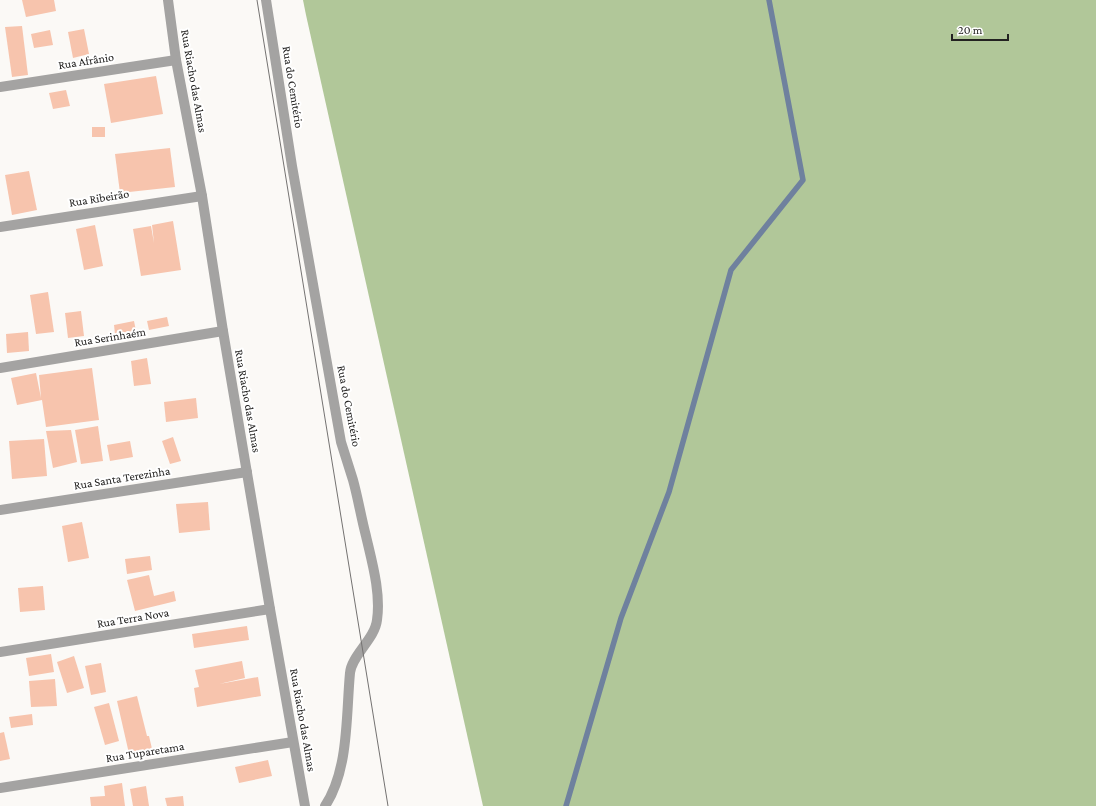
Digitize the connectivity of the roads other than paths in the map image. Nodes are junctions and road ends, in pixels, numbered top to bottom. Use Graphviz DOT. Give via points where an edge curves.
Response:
graph roads {
  1 [pos="168,0"];
  2 [pos="266,0"];
  3 [pos="176,60"];
  4 [pos="0,87"];
  5 [pos="202,196"];
  6 [pos="0,227"];
  7 [pos="223,331"];
  8 [pos="0,368"];
  9 [pos="247,472"];
  10 [pos="0,510"];
  11 [pos="270,609"];
  12 [pos="0,652"];
  13 [pos="293,742"];
  14 [pos="0,788"];
  15 [pos="305,806"];
  16 [pos="325,806"];
  1 -- 3 [label="street, Rua Riacho das Almas"];
  2 -- 16 [label="street, Rua do Cemitério" via="292,166 341,442 353,480 371,558 379,607 373,633 354,660 350,671 347,728 340,770"];
  3 -- 4 [label="street, Rua Afrânio"];
  3 -- 5 [label="street, Rua Riacho das Almas"];
  5 -- 6 [label="street, Rua Ribeirão"];
  5 -- 7 [label="street, Rua Riacho das Almas"];
  7 -- 8 [label="street, Rua Serinhaém"];
  7 -- 9 [label="street, Rua Riacho das Almas"];
  9 -- 10 [label="street, Rua Santa Terezinha"];
  9 -- 11 [label="street, Rua Riacho das Almas"];
  11 -- 12 [label="street, Rua Terra Nova"];
  11 -- 13 [label="street, Rua Riacho das Almas"];
  13 -- 14 [label="street, Rua Tuparetama"];
  13 -- 15 [label="street, Rua Riacho das Almas"];
}
